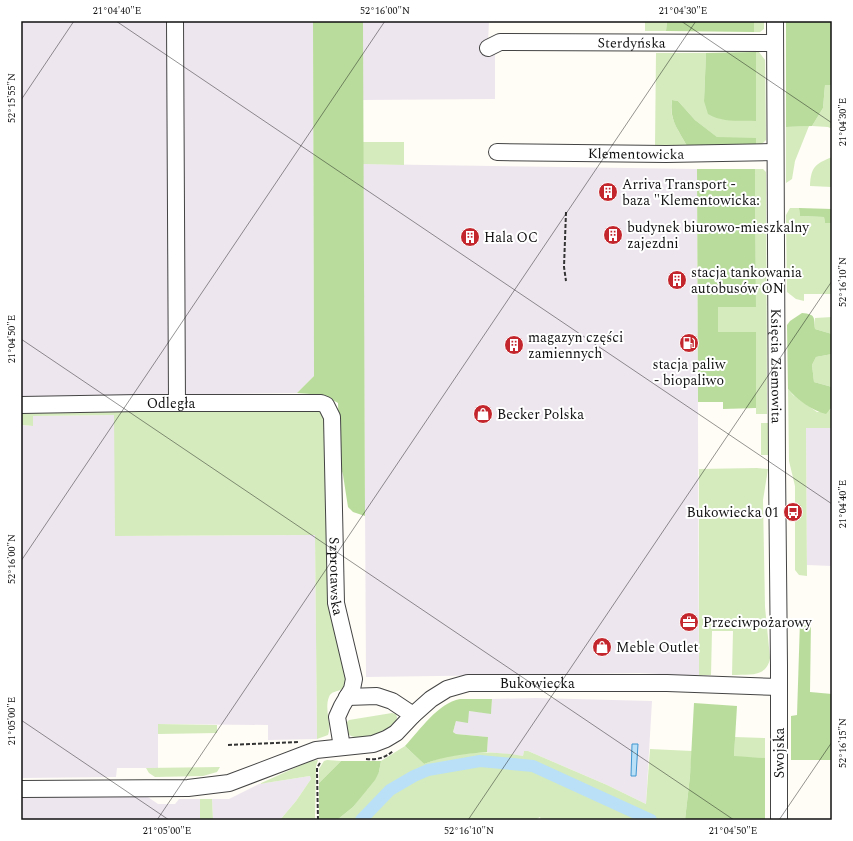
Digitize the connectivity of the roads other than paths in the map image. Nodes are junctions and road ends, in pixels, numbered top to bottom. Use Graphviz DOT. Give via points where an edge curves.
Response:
graph roads {
  1 [pos="175,21"];
  2 [pos="775,21"];
  3 [pos="775,43"];
  4 [pos="488,48"];
  5 [pos="497,152"];
  6 [pos="775,152"];
  7 [pos="177,403"];
  8 [pos="321,403"];
  9 [pos="21,405"];
  10 [pos="779,687"];
  11 [pos="347,697"];
  12 [pos="413,715"];
  13 [pos="342,747"];
  14 [pos="21,789"];
  15 [pos="779,820"];
  1 -- 7 [label="street"];
  2 -- 3 [label="street, Księcia Ziemowita"];
  3 -- 4 [label="street, Sterdyńska" via="500,42"];
  3 -- 6 [label="street, Księcia Ziemowita"];
  5 -- 6 [label="street, Klementowicka"];
  6 -- 10 [label="street, Księcia Ziemowita"];
  7 -- 8 [label="street, Odległa"];
  7 -- 9 [label="street, Odległa"];
  8 -- 11 [label="street, Szprotawska" via="326,405 332,417 336,603 354,679"];
  10 -- 12 [label="street, Bukowiecka" via="659,683 468,683 447,689"];
  10 -- 15 [label="street, Swojska"];
  11 -- 12 [label="street" via="377,696 392,701"];
  11 -- 13 [label="street, Szprotawska" via="337,717"];
  12 -- 13 [label="street, Bukowiecka" via="396,733 386,739 373,744"];
  13 -- 14 [label="street, Bukowiecka" via="229,783 188,788"];
}
